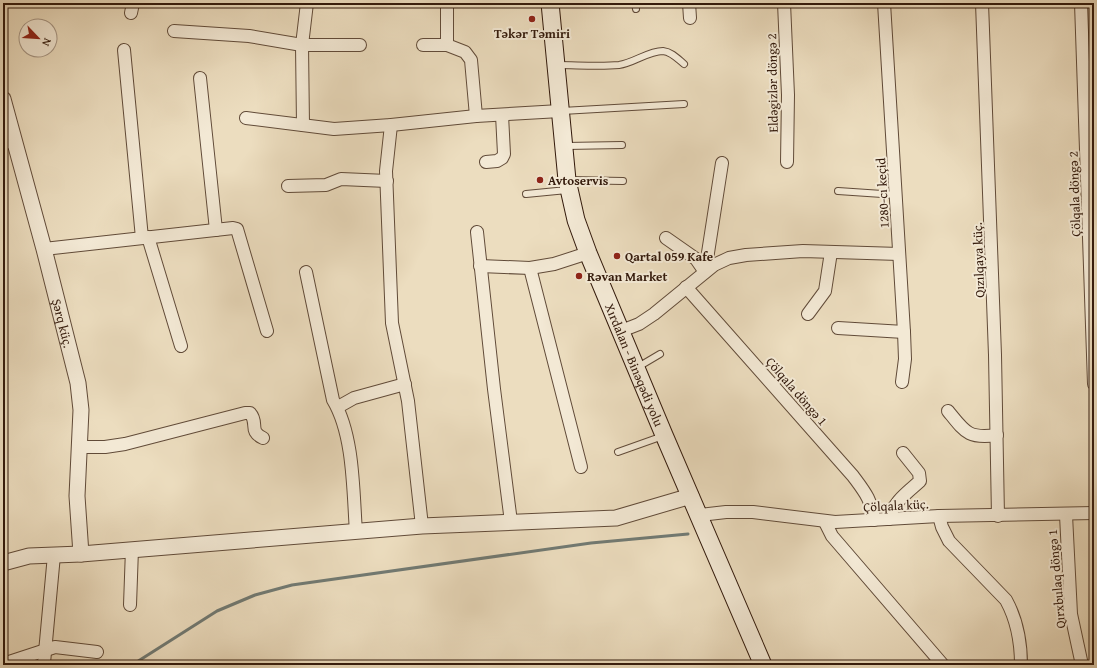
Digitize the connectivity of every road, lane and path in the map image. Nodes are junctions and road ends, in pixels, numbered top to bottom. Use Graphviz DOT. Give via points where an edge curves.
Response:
graph roads {
  1 [pos="307,3"];
  2 [pos="447,3"];
  3 [pos="550,3"];
  4 [pos="689,3"];
  5 [pos="784,3"];
  6 [pos="884,3"];
  7 [pos="982,3"];
  8 [pos="1081,3"];
  9 [pos="690,18"];
  10 [pos="174,32"];
  11 [pos="302,45"];
  12 [pos="360,45"];
  13 [pos="423,45"];
  14 [pos="447,45"];
  15 [pos="124,50"];
  16 [pos="684,64"];
  17 [pos="555,65"];
  18 [pos="200,78"];
  19 [pos="3,98"];
  20 [pos="684,104"];
  21 [pos="560,111"];
  22 [pos="502,115"];
  23 [pos="476,116"];
  24 [pos="246,118"];
  25 [pos="303,125"];
  26 [pos="391,125"];
  27 [pos="9,142"];
  28 [pos="622,145"];
  29 [pos="564,146"];
  30 [pos="486,162"];
  31 [pos="787,162"];
  32 [pos="722,163"];
  33 [pos="387,181"];
  34 [pos="623,181"];
  35 [pos="568,185"];
  36 [pos="288,186"];
  37 [pos="838,191"];
  38 [pos="526,194"];
  39 [pos="897,195"];
  40 [pos="216,230"];
  41 [pos="477,232"];
  42 [pos="145,237"];
  43 [pos="666,238"];
  44 [pos="44,248"];
  45 [pos="831,252"];
  46 [pos="588,253"];
  47 [pos="899,254"];
  48 [pos="480,266"];
  49 [pos="530,268"];
  50 [pos="306,272"];
  51 [pos="705,272"];
  52 [pos="686,287"];
  53 [pos="808,314"];
  54 [pos="838,328"];
  55 [pos="267,331"];
  56 [pos="621,331"];
  57 [pos="904,332"];
  58 [pos="181,346"];
  59 [pos="660,354"];
  60 [pos="636,368"];
  61 [pos="902,382"];
  62 [pos="405,384"];
  63 [pos="1094,384"];
  64 [pos="338,406"];
  65 [pos="948,411"];
  66 [pos="664,435"];
  67 [pos="997,435"];
  68 [pos="263,438"];
  69 [pos="79,447"];
  70 [pos="618,452"];
  71 [pos="903,453"];
  72 [pos="581,467"];
  73 [pos="691,496"];
  74 [pos="1094,513"];
  75 [pos="700,515"];
  76 [pos="1066,515"];
  77 [pos="939,516"];
  78 [pos="998,516"];
  79 [pos="889,519"];
  80 [pos="874,520"];
  81 [pos="511,522"];
  82 [pos="825,522"];
  83 [pos="422,526"];
  84 [pos="356,532"];
  85 [pos="132,549"];
  86 [pos="81,554"];
  87 [pos="54,555"];
  88 [pos="3,564"];
  89 [pos="130,605"];
  90 [pos="45,650"];
  91 [pos="97,652"];
  92 [pos="44,663"];
  93 [pos="3,664"];
  94 [pos="764,665"];
  95 [pos="943,665"];
  96 [pos="1021,665"];
  97 [pos="1082,665"];
  1 -- 11 [label="street"];
  2 -- 14 [label="street"];
  3 -- 17 [label="main road, Xırdalan - Binəqədi yolu"];
  4 -- 9 [label="street"];
  5 -- 31 [label="street, Eldəgizlər döngə 2" via="788,95"];
  6 -- 39 [label="street, 1280-cı keçid"];
  7 -- 67 [label="street, Qızılqaya küç."];
  8 -- 63 [label="street, Çölqala döngə 2"];
  10 -- 11 [label="street" via="249,36"];
  11 -- 12 [label="street"];
  11 -- 25 [label="street"];
  13 -- 14 [label="street"];
  14 -- 23 [label="street" via="465,52 471,60"];
  15 -- 42 [label="street"];
  16 -- 17 [label="lane" via="673,54 665,51 619,65"];
  17 -- 21 [label="main road, Xırdalan - Binəqədi yolu"];
  18 -- 40 [label="street"];
  19 -- 27 [label="street, Şərq küç."];
  20 -- 21 [label="lane"];
  21 -- 22 [label="street"];
  21 -- 29 [label="main road, Xırdalan - Binəqədi yolu"];
  22 -- 23 [label="street"];
  22 -- 30 [label="street" via="504,154 497,161"];
  23 -- 26 [label="street"];
  24 -- 25 [label="street"];
  25 -- 26 [label="street" via="334,128"];
  26 -- 33 [label="street"];
  27 -- 44 [label="street, Şərq küç."];
  28 -- 29 [label="lane"];
  29 -- 35 [label="main road, Xırdalan - Binəqədi yolu"];
  32 -- 51 [label="street"];
  33 -- 36 [label="street" via="341,179 326,185"];
  33 -- 62 [label="street" via="392,323"];
  34 -- 35 [label="lane"];
  35 -- 38 [label="lane"];
  35 -- 46 [label="main road, Xırdalan - Binəqədi yolu" via="576,220"];
  37 -- 39 [label="lane"];
  39 -- 47 [label="street, 1280-cı keçid"];
  40 -- 42 [label="street"];
  40 -- 55 [label="street" via="237,229"];
  41 -- 48 [label="street"];
  42 -- 44 [label="street"];
  42 -- 58 [label="street"];
  43 -- 51 [label="street" via="696,259"];
  44 -- 69 [label="street, Şərq küç." via="78,383 81,410"];
  45 -- 47 [label="street"];
  45 -- 51 [label="street" via="746,255 729,258"];
  45 -- 53 [label="street" via="825,291"];
  46 -- 49 [label="street" via="554,264"];
  46 -- 56 [label="main road, Xırdalan - Binəqədi yolu"];
  47 -- 57 [label="street, 1280-cı keçid"];
  48 -- 49 [label="street"];
  48 -- 81 [label="street"];
  49 -- 72 [label="street"];
  50 -- 64 [label="street" via="332,393"];
  51 -- 52 [label="street"];
  52 -- 56 [label="street" via="654,314 639,324"];
  52 -- 80 [label="street, Çölqala döngə 1" via="853,476 872,506"];
  54 -- 57 [label="street"];
  56 -- 60 [label="main road, Xırdalan - Binəqədi yolu"];
  57 -- 61 [label="street, 1280-cı keçid" via="905,359"];
  59 -- 60 [label="lane"];
  60 -- 66 [label="main road, Xırdalan - Binəqədi yolu"];
  62 -- 64 [label="street" via="354,398"];
  62 -- 83 [label="street"];
  64 -- 84 [label="street" via="348,445"];
  65 -- 67 [label="street" via="971,435"];
  66 -- 70 [label="lane"];
  66 -- 73 [label="main road, Xırdalan - Binəqədi yolu"];
  67 -- 78 [label="street, Qızılqaya küç."];
  68 -- 69 [label="street" via="254,431 254,417 250,413 245,413 125,444"];
  69 -- 86 [label="street, Şərq küç." via="77,496"];
  71 -- 79 [label="street" via="919,473 920,481 891,510"];
  73 -- 75 [label="main road, Xırdalan - Binəqədi yolu"];
  73 -- 81 [label="street" via="616,518"];
  74 -- 76 [label="street, Çölqala küç."];
  75 -- 82 [label="street, Çölqala küç." via="726,512 772,513"];
  75 -- 94 [label="main road, Xırdalan - Binəqədi yolu"];
  76 -- 78 [label="street, Çölqala küç."];
  76 -- 97 [label="street, Qırxbulaq döngə 1" via="1071,614"];
  77 -- 78 [label="street, Çölqala küç."];
  77 -- 79 [label="street, Çölqala küç."];
  77 -- 96 [label="street" via="950,541 1006,600 1012,611 1021,647"];
  79 -- 80 [label="street, Çölqala küç."];
  80 -- 82 [label="street, Çölqala küç."];
  81 -- 83 [label="street"];
  82 -- 95 [label="street" via="832,536"];
  83 -- 84 [label="street"];
  84 -- 85 [label="street"];
  85 -- 86 [label="street"];
  85 -- 89 [label="street"];
  86 -- 87 [label="street"];
  87 -- 88 [label="street" via="19,558"];
  87 -- 90 [label="street"];
  90 -- 91 [label="street" via="56,647"];
  90 -- 92 [label="street"];
  90 -- 93 [label="street"];
}
